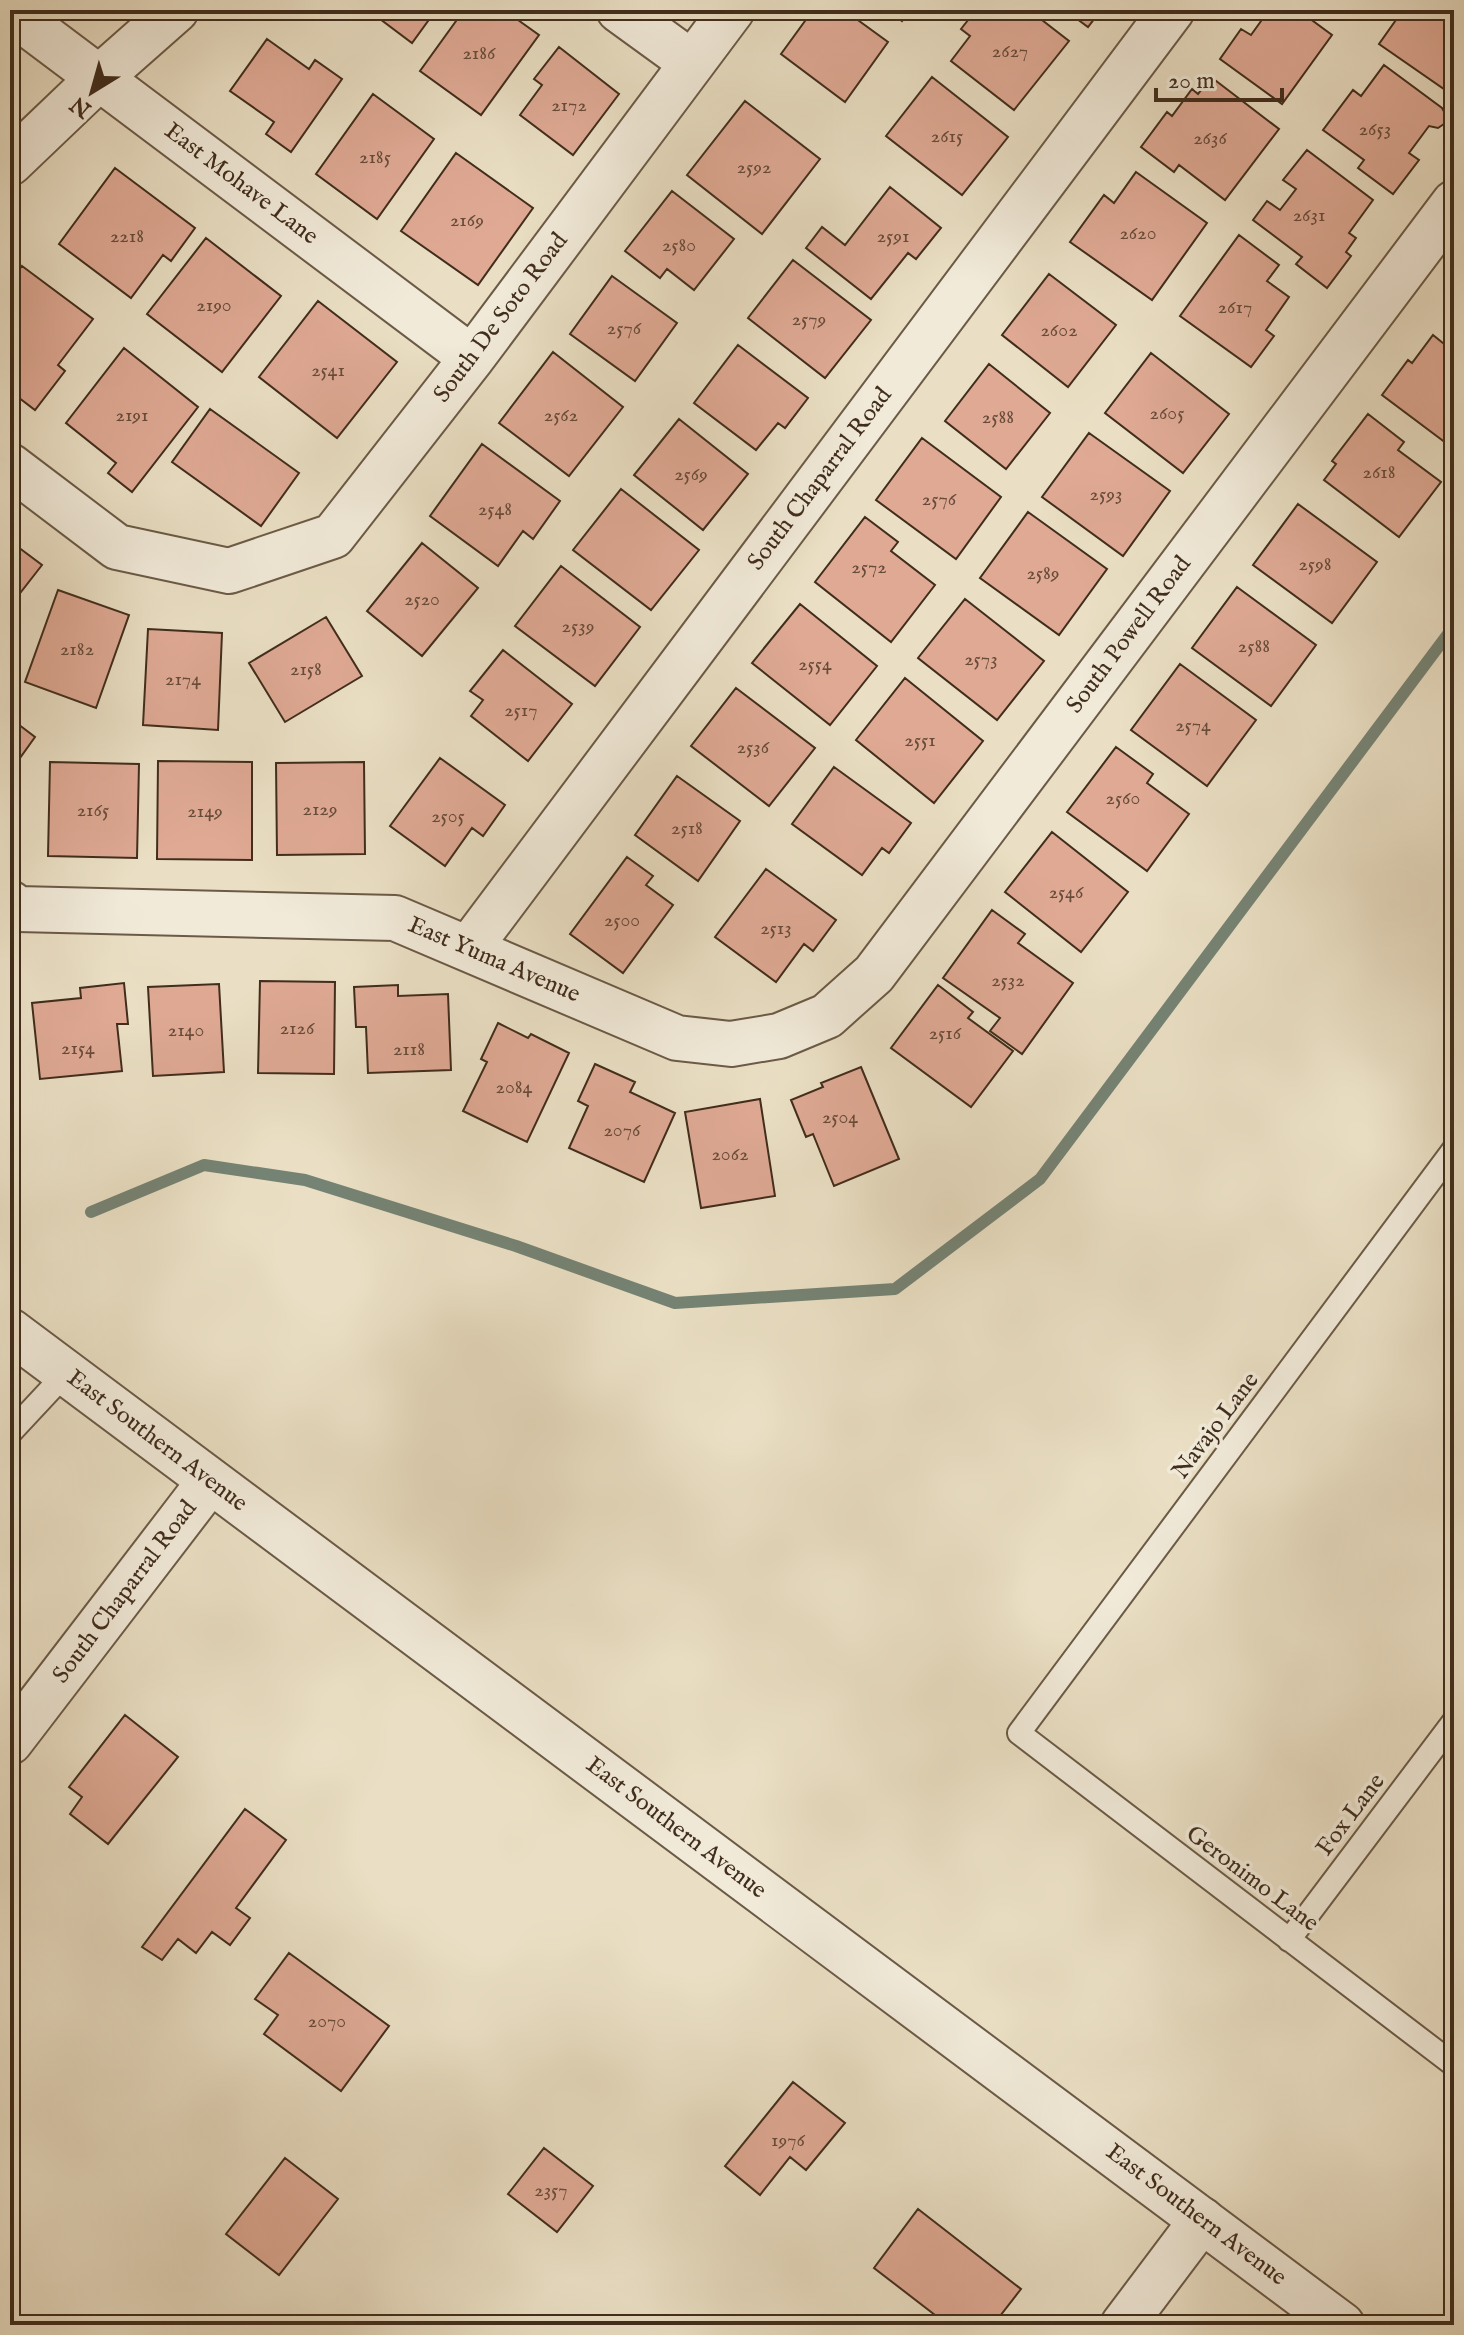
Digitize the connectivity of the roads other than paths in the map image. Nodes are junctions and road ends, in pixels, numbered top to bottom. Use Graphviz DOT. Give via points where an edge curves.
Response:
graph roads {
  1 [pos="176,10"];
  2 [pos="619,10"];
  3 [pos="732,10"];
  4 [pos="1172,10"];
  5 [pos="10,11"];
  6 [pos="692,63"];
  7 [pos="99,78"];
  8 [pos="10,163"];
  9 [pos="1454,203"];
  10 [pos="472,358"];
  11 [pos="10,466"];
  12 [pos="10,903"];
  13 [pos="469,948"];
  14 [pos="779,1036"];
  15 [pos="1454,1149"];
  16 [pos="10,1331"];
  17 [pos="66,1373"];
  18 [pos="10,1433"];
  19 [pos="210,1481"];
  20 [pos="1454,1721"];
  21 [pos="1019,1733"];
  22 [pos="10,1742"];
  23 [pos="1289,1940"];
  24 [pos="1454,2065"];
  25 [pos="1202,2220"];
  26 [pos="1123,2325"];
  27 [pos="1342,2325"];
  1 -- 7 [label="street"];
  2 -- 6 [label="street"];
  3 -- 6 [label="street, South De Soto Road"];
  4 -- 13 [label="street, South Chaparral Road"];
  5 -- 7 [label="street, East Mohave Lane"];
  6 -- 10 [label="street, South De Soto Road"];
  7 -- 8 [label="street"];
  7 -- 10 [label="street, East Mohave Lane"];
  9 -- 14 [label="street, South Powell Road" via="874,974 827,1016"];
  10 -- 11 [label="street, South De Soto Road" via="333,536 229,571 117,547"];
  12 -- 13 [label="street, East Yuma Avenue" via="18,909 395,918"];
  13 -- 14 [label="street, East Yuma Avenue" via="677,1038 731,1044"];
  15 -- 21 [label="lane, Navajo Lane"];
  16 -- 17 [label="street, East Southern Avenue"];
  17 -- 18 [label="lane"];
  17 -- 19 [label="street, East Southern Avenue"];
  19 -- 22 [label="street, South Chaparral Road"];
  19 -- 25 [label="street, East Southern Avenue"];
  20 -- 23 [label="lane, Fox Lane"];
  21 -- 23 [label="lane, Geronimo Lane"];
  23 -- 24 [label="lane, Geronimo Lane"];
  25 -- 26 [label="street"];
  25 -- 27 [label="street, East Southern Avenue"];
}
